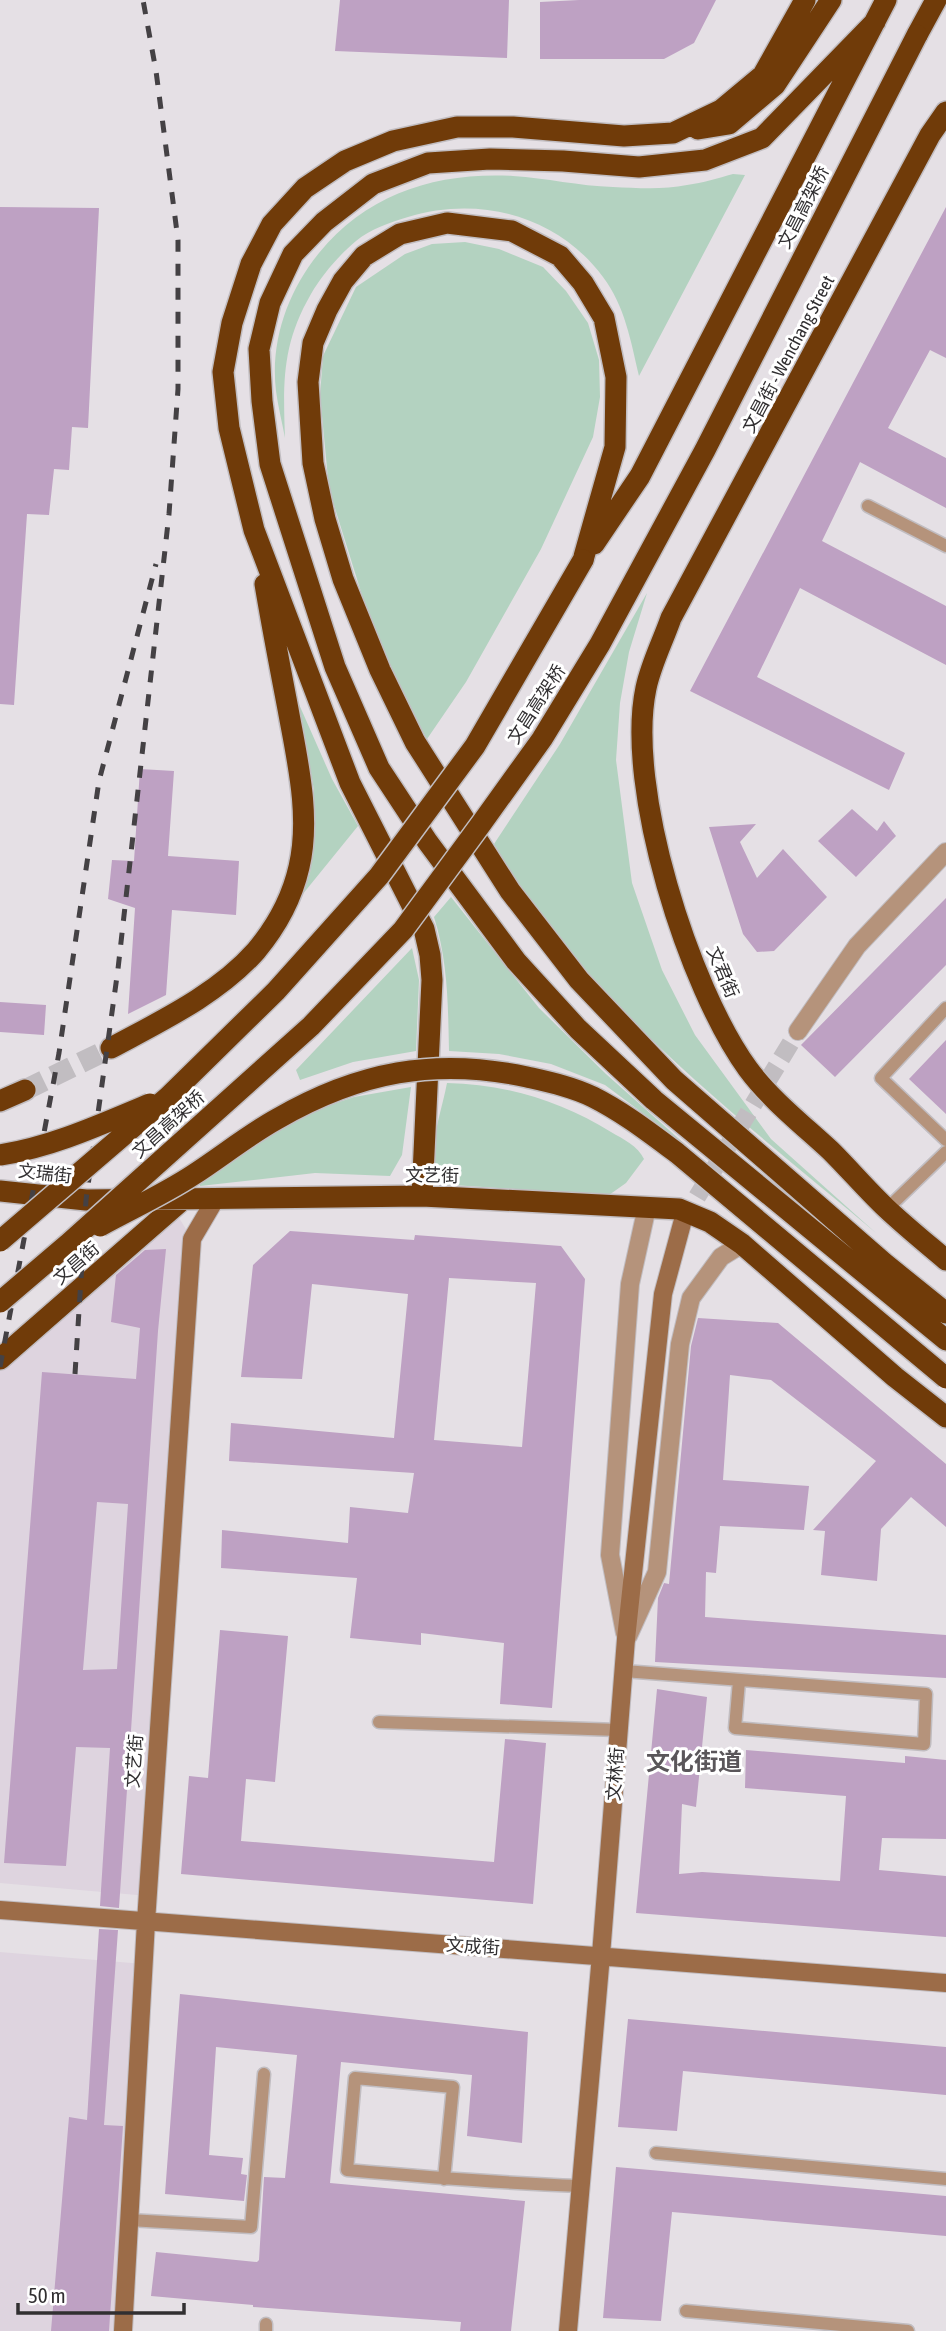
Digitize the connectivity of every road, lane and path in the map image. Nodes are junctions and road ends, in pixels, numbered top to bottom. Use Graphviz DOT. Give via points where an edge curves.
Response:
graph roads {
  1 [pos="805,0"];
  2 [pos="886,0"];
  3 [pos="936,0"];
  4 [pos="828,7"];
  5 [pos="875,22"];
  6 [pos="946,102"];
  7 [pos="946,112"];
  8 [pos="673,133"];
  9 [pos="930,135"];
  10 [pos="868,506"];
  11 [pos="254,530"];
  12 [pos="946,546"];
  13 [pos="583,560"];
  14 [pos="671,618"];
  15 [pos="946,852"];
  16 [pos="946,1008"];
  17 [pos="798,1031"];
  18 [pos="111,1048"];
  19 [pos="25,1090"];
  20 [pos="168,1097"];
  21 [pos="0,1101"];
  22 [pos="946,1140"];
  23 [pos="946,1152"];
  24 [pos="0,1154"];
  25 [pos="0,1191"];
  26 [pos="422,1196"];
  27 [pos="86,1200"];
  28 [pos="182,1200"];
  29 [pos="215,1200"];
  30 [pos="647,1207"];
  31 [pos="887,1209"];
  32 [pos="683,1220"];
  33 [pos="20,1223"];
  34 [pos="0,1233"];
  35 [pos="0,1241"];
  36 [pos="68,1244"];
  37 [pos="741,1244"];
  38 [pos="946,1260"];
  39 [pos="0,1302"];
  40 [pos="946,1312"];
  41 [pos="946,1340"];
  42 [pos="0,1360"];
  43 [pos="946,1378"];
  44 [pos="946,1417"];
  45 [pos="626,1639"];
  46 [pos="624,1671"];
  47 [pos="739,1681"];
  48 [pos="379,1722"];
  49 [pos="618,1730"];
  50 [pos="0,1910"];
  51 [pos="146,1922"];
  52 [pos="601,1955"];
  53 [pos="946,1983"];
  54 [pos="264,2074"];
  55 [pos="656,2153"];
  56 [pos="444,2179"];
  57 [pos="946,2179"];
  58 [pos="580,2186"];
  59 [pos="129,2220"];
  60 [pos="686,2311"];
  61 [pos="123,2331"];
  62 [pos="568,2331"];
  63 [pos="908,2331"];
  1 -- 8 [label="highway" via="763,75 721,110"];
  2 -- 5 [label="highway, 文昌高架桥"];
  3 -- 36 [label="highway, 文昌高架桥, bridge" via="698,462 600,644 542,739 403,930 311,1026"];
  4 -- 8 [label="highway" via="775,85 729,124"];
  5 -- 13 [label="highway, 文昌高架桥" via="640,476"];
  5 -- 41 [label="highway" via="762,138 705,160 639,167 502,159 428,163 373,184 324,222 293,254 270,303 259,349 261,388 270,464 335,667 379,768 427,841 516,961 578,1029 654,1100"];
  6 -- 9 [label="highway"];
  7 -- 9 [label="highway, 文昌街 - Wenchang Street"];
  8 -- 11 [label="highway" via="624,136 457,127 393,141 345,161 305,188 272,224 251,264 232,323 223,372 229,428"];
  9 -- 14 [label="highway, 文昌街 - Wenchang Street"];
  10 -- 12 [label="lane"];
  11 -- 18 [label="highway" via="299,766 303,819 299,866 284,912 255,951 219,984"];
  11 -- 26 [label="highway" via="350,783 424,929 432,979"];
  13 -- 20 [label="highway, 文昌高架桥, bridge" via="475,746 379,876 276,990"];
  13 -- 40 [label="highway" via="615,447 616,377 604,318 583,283 560,256 512,231 447,223 400,234 364,256 343,281 313,343 308,382 313,463 343,579 415,742 510,891 579,979 674,1080"];
  14 -- 31 [label="highway, 文君街" via="646,688 641,753 652,826 677,919 712,1007 748,1070"];
  15 -- 17 [label="street" via="857,946"];
  16 -- 22 [label="lane" via="880,1078"];
  19 -- 21 [label="highway"];
  20 -- 24 [label="highway, bridge" via="82,1132"];
  20 -- 33 [label="highway, 文昌高架桥, bridge"];
  23 -- 31 [label="lane"];
  25 -- 27 [label="highway, 文瑞街"];
  26 -- 29 [label="highway, 文艺街"];
  26 -- 30 [label="highway, 文艺街"];
  27 -- 28 [label="highway, 文艺街"];
  28 -- 29 [label="highway, 文艺街"];
  28 -- 42 [label="highway, 文昌街"];
  29 -- 51 [label="street, 文艺街" via="192,1239"];
  30 -- 37 [label="highway" via="679,1209 710,1222"];
  30 -- 45 [label="street" via="630,1284 610,1555"];
  31 -- 38 [label="highway, 文君街"];
  32 -- 45 [label="street, 文林街" via="663,1294"];
  33 -- 34 [label="highway, bridge"];
  33 -- 35 [label="highway, 文昌高架桥, bridge"];
  36 -- 39 [label="highway, 文昌高架桥, bridge"];
  36 -- 43 [label="highway, bridge" via="191,1177 277,1119 338,1089 388,1073 442,1067 491,1069 592,1096 634,1121"];
  37 -- 44 [label="highway"];
  37 -- 45 [label="street" via="721,1257 691,1298 680,1344 657,1572"];
  45 -- 46 [label="street, 文林街"];
  46 -- 47 [label="lane"];
  46 -- 49 [label="street, 文林街"];
  47 -- 47 [label="lane" via="926,1694 924,1744 735,1728"];
  48 -- 49 [label="lane"];
  49 -- 52 [label="street, 文林街"];
  50 -- 51 [label="street, 文成街"];
  51 -- 52 [label="street, 文成街"];
  51 -- 59 [label="street, 文艺街"];
  52 -- 53 [label="street, 文成街"];
  52 -- 58 [label="street, 文林街"];
  54 -- 59 [label="lane" via="251,2227"];
  55 -- 57 [label="lane"];
  56 -- 56 [label="lane" via="347,2170 355,2078 453,2087"];
  56 -- 58 [label="lane"];
  58 -- 62 [label="street, 文林街"];
  59 -- 61 [label="street, 文艺街"];
  60 -- 63 [label="lane"];
}
